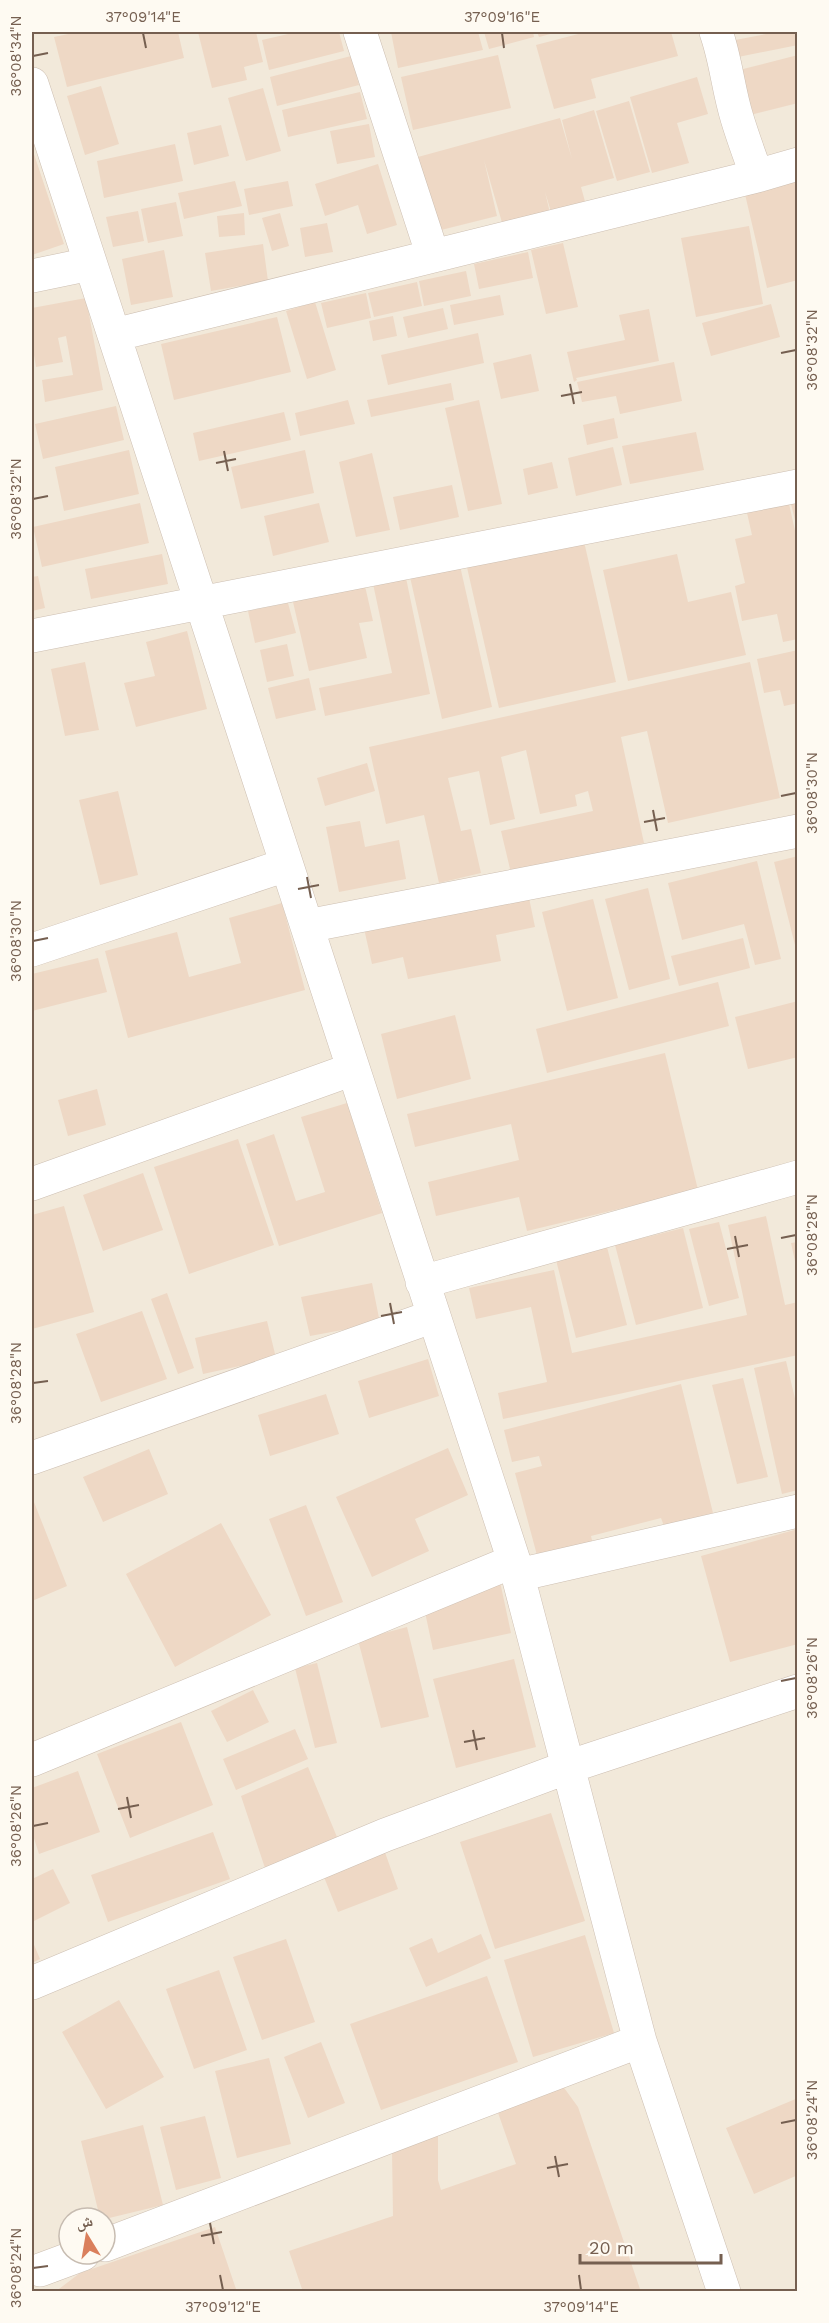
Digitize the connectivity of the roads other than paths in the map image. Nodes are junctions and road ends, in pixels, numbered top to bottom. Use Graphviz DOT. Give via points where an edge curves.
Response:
graph roads {
  1 [pos="360,32"];
  2 [pos="716,32"];
  3 [pos="32,84"];
  4 [pos="798,164"];
  5 [pos="757,176"];
  6 [pos="433,256"];
  7 [pos="90,264"];
  8 [pos="32,276"];
  9 [pos="114,335"];
  10 [pos="798,486"];
  11 [pos="202,603"];
  12 [pos="32,636"];
  13 [pos="798,831"];
  14 [pos="286,865"];
  15 [pos="307,926"];
  16 [pos="32,950"];
  17 [pos="353,1069"];
  18 [pos="798,1177"];
  19 [pos="32,1184"];
  20 [pos="422,1282"];
  21 [pos="434,1316"];
  22 [pos="32,1458"];
  23 [pos="798,1511"];
  24 [pos="516,1568"];
  25 [pos="798,1691"];
  26 [pos="32,1760"];
  27 [pos="568,1767"];
  28 [pos="32,1983"];
  29 [pos="640,2041"];
  30 [pos="117,2240"];
  31 [pos="57,2264"];
  32 [pos="40,2270"];
  33 [pos="724,2292"];
  1 -- 6 [label="street"];
  2 -- 5 [label="street" via="737,118"];
  3 -- 7 [label="street"];
  4 -- 5 [label="street"];
  5 -- 6 [label="street"];
  6 -- 9 [label="street"];
  7 -- 8 [label="street"];
  7 -- 9 [label="street"];
  9 -- 11 [label="street"];
  10 -- 11 [label="street"];
  11 -- 12 [label="street"];
  11 -- 14 [label="street"];
  13 -- 15 [label="street"];
  14 -- 15 [label="street"];
  14 -- 16 [label="street"];
  15 -- 17 [label="street"];
  17 -- 19 [label="street"];
  17 -- 20 [label="street"];
  18 -- 20 [label="street"];
  20 -- 21 [label="street"];
  21 -- 22 [label="street"];
  21 -- 24 [label="street"];
  23 -- 24 [label="street"];
  24 -- 26 [label="street"];
  24 -- 27 [label="street"];
  25 -- 27 [label="street"];
  27 -- 28 [label="street" via="385,1835"];
  27 -- 29 [label="street"];
  29 -- 30 [label="street"];
  29 -- 33 [label="street"];
  31 -- 32 [label="street"];
}
